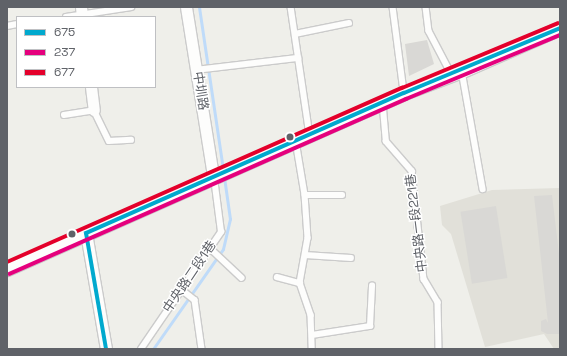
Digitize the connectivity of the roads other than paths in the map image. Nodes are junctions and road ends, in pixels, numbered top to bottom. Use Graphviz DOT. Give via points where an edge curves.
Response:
graph roads {
  1 [pos="131,7"];
  2 [pos="186,7"];
  3 [pos="291,7"];
  4 [pos="393,7"];
  5 [pos="426,7"];
  6 [pos="82,13"];
  7 [pos="70,16"];
  8 [pos="349,23"];
  9 [pos="560,28"];
  10 [pos="295,34"];
  11 [pos="298,58"];
  12 [pos="196,70"];
  13 [pos="457,72"];
  14 [pos="91,88"];
  15 [pos="404,93"];
  16 [pos="383,103"];
  17 [pos="94,110"];
  18 [pos="64,115"];
  19 [pos="310,135"];
  20 [pos="131,140"];
  21 [pos="296,141"];
  22 [pos="213,176"];
  23 [pos="482,189"];
  24 [pos="305,195"];
  25 [pos="342,195"];
  26 [pos="86,233"];
  27 [pos="211,249"];
  28 [pos="305,255"];
  29 [pos="351,258"];
  30 [pos="7,268"];
  31 [pos="277,277"];
  32 [pos="242,278"];
  33 [pos="300,283"];
  34 [pos="372,286"];
  35 [pos="182,290"];
  36 [pos="312,335"];
  37 [pos="106,349"];
  38 [pos="141,349"];
  39 [pos="202,349"];
  40 [pos="312,349"];
  41 [pos="439,349"];
  1 -- 6 [label="lane"];
  2 -- 12 [label="street, 中圳路"];
  3 -- 10 [label="lane"];
  4 -- 15 [label="lane"];
  5 -- 13 [label="lane" via="429,31"];
  6 -- 7 [label="lane"];
  8 -- 10 [label="lane"];
  9 -- 13 [label="street"];
  10 -- 11 [label="lane"];
  11 -- 12 [label="lane"];
  11 -- 19 [label="lane"];
  12 -- 22 [label="street, 中圳路"];
  13 -- 15 [label="street"];
  13 -- 23 [label="lane"];
  14 -- 17 [label="street"];
  15 -- 16 [label="street"];
  16 -- 19 [label="street"];
  16 -- 41 [label="lane, 中央路一段221巷" via="386,141 412,171 424,279 438,302"];
  17 -- 18 [label="lane"];
  17 -- 20 [label="lane" via="109,141"];
  19 -- 21 [label="street"];
  21 -- 22 [label="street"];
  21 -- 24 [label="lane"];
  22 -- 26 [label="street"];
  22 -- 27 [label="lane, 中央路二段1巷" via="221,232"];
  24 -- 25 [label="lane"];
  24 -- 28 [label="lane" via="308,238"];
  26 -- 30 [label="street"];
  26 -- 37 [label="street"];
  27 -- 32 [label="lane"];
  27 -- 35 [label="lane, 中央路二段1巷"];
  28 -- 29 [label="lane"];
  28 -- 33 [label="lane"];
  31 -- 33 [label="lane"];
  33 -- 36 [label="lane" via="311,315"];
  34 -- 36 [label="lane" via="370,326"];
  35 -- 38 [label="lane, 中央路二段1巷"];
  35 -- 39 [label="lane" via="195,300"];
  36 -- 40 [label="lane"];
}
